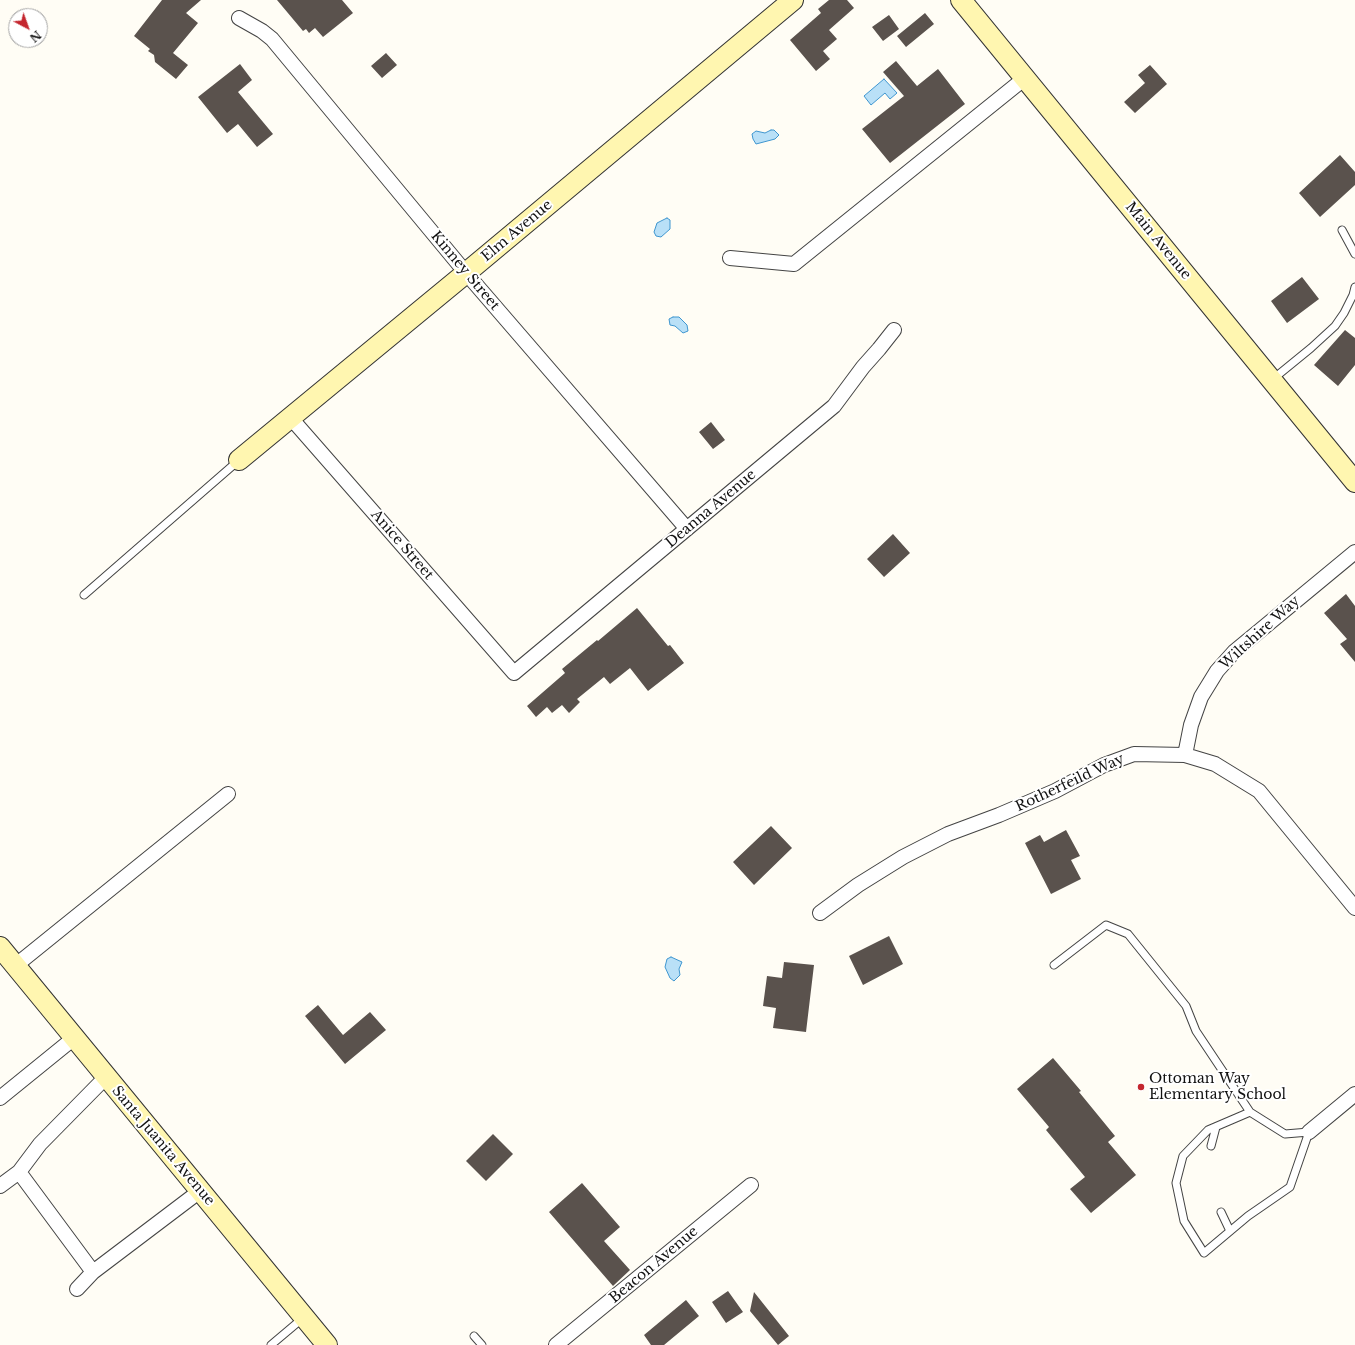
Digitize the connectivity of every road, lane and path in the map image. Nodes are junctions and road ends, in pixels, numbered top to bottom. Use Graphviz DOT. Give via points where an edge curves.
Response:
graph roads {
  1 [pos="793,0"];
  2 [pos="961,0"];
  3 [pos="239,18"];
  4 [pos="1025,78"];
  5 [pos="1342,230"];
  6 [pos="1355,254"];
  7 [pos="730,258"];
  8 [pos="466,273"];
  9 [pos="1355,287"];
  10 [pos="894,330"];
  11 [pos="1272,380"];
  12 [pos="290,417"];
  13 [pos="239,460"];
  14 [pos="1355,482"];
  15 [pos="687,529"];
  16 [pos="1355,552"];
  17 [pos="84,595"];
  18 [pos="514,673"];
  19 [pos="1185,755"];
  20 [pos="228,794"];
  21 [pos="1355,908"];
  22 [pos="820,913"];
  23 [pos="0,947"];
  24 [pos="1054,965"];
  25 [pos="15,966"];
  26 [pos="74,1038"];
  27 [pos="106,1077"];
  28 [pos="1355,1094"];
  29 [pos="0,1098"];
  30 [pos="1250,1112"];
  31 [pos="1216,1127"];
  32 [pos="1308,1132"];
  33 [pos="1211,1146"];
  34 [pos="19,1172"];
  35 [pos="751,1185"];
  36 [pos="0,1186"];
  37 [pos="200,1191"];
  38 [pos="1222,1212"];
  39 [pos="1230,1231"];
  40 [pos="93,1272"];
  41 [pos="77,1289"];
  42 [pos="304,1317"];
  43 [pos="474,1336"];
  44 [pos="271,1345"];
  45 [pos="327,1345"];
  46 [pos="482,1345"];
  47 [pos="556,1345"];
  1 -- 8 [label="street, Elm Avenue"];
  2 -- 4 [label="street, Main Avenue"];
  3 -- 8 [label="street, Kinney Street" via="272,40"];
  4 -- 7 [label="street" via="794,264"];
  4 -- 11 [label="street, Main Avenue"];
  5 -- 6 [label="lane"];
  8 -- 12 [label="street, Elm Avenue"];
  8 -- 15 [label="street, Kinney Street"];
  9 -- 11 [label="lane" via="1344,313 1335,326"];
  10 -- 15 [label="street, Deanna Avenue" via="834,406"];
  11 -- 14 [label="street, Main Avenue"];
  12 -- 13 [label="street, Elm Avenue"];
  12 -- 18 [label="street, Anice Street"];
  13 -- 17 [label="lane"];
  15 -- 18 [label="street, Deanna Avenue"];
  16 -- 19 [label="street, Wiltshire Way" via="1234,652 1217,671 1201,698 1191,725"];
  19 -- 21 [label="street, Rotherfeild Way" via="1215,764 1259,791"];
  19 -- 22 [label="street, Rotherfeild Way" via="1134,754 1104,765 1055,792 948,834 903,857"];
  20 -- 25 [label="street"];
  23 -- 25 [label="street, Santa Juanita Avenue"];
  24 -- 30 [label="lane" via="1106,925 1128,934 1186,1006 1196,1031"];
  25 -- 26 [label="street, Santa Juanita Avenue"];
  26 -- 27 [label="street, Santa Juanita Avenue"];
  26 -- 29 [label="street"];
  27 -- 34 [label="street" via="40,1144"];
  27 -- 37 [label="street, Santa Juanita Avenue"];
  28 -- 32 [label="street"];
  30 -- 31 [label="lane"];
  30 -- 32 [label="lane" via="1285,1134"];
  31 -- 33 [label="lane"];
  31 -- 39 [label="lane" via="1208,1130 1183,1156 1176,1183 1184,1220 1204,1253"];
  32 -- 39 [label="lane" via="1290,1187"];
  34 -- 36 [label="street"];
  34 -- 40 [label="street"];
  35 -- 47 [label="street, Beacon Avenue"];
  37 -- 40 [label="street"];
  37 -- 42 [label="street, Santa Juanita Avenue"];
  38 -- 39 [label="lane"];
  40 -- 41 [label="street"];
  42 -- 44 [label="lane"];
  42 -- 45 [label="street, Santa Juanita Avenue"];
  43 -- 46 [label="lane"];
}
